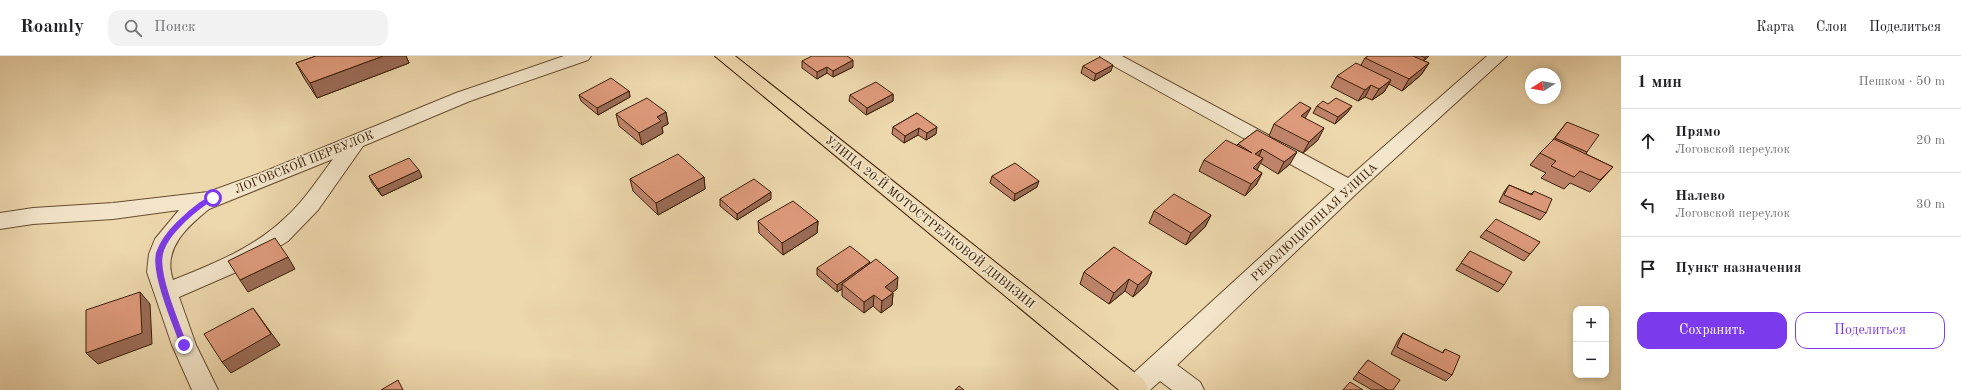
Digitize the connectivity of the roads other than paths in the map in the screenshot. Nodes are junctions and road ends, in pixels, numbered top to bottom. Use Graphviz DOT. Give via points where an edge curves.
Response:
graph roads {
  1 [pos="582,56"];
  2 [pos="724,56"];
  3 [pos="1109,56"];
  4 [pos="1498,56"];
  5 [pos="356,142"];
  6 [pos="1350,188"];
  7 [pos="213,198"];
  8 [pos="0,221"];
  9 [pos="165,293"];
  10 [pos="1159,366"];
  11 [pos="1134,389"];
  12 [pos="205,390"];
  13 [pos="1191,390"];
  1 -- 5 [label="street, ЛОГОВСКОЙ ПЕРЕУЛОК" via="463,97"];
  2 -- 11 [label="main road, УЛИЦА 20-Й МОТОСТРЕЛКОВОЙ ДИВИЗИИ"];
  3 -- 6 [label="street"];
  4 -- 6 [label="street, РЕВОЛЮЦИОННАЯ УЛИЦА"];
  5 -- 7 [label="street, ЛОГОВСКОЙ ПЕРЕУЛОК"];
  5 -- 9 [label="street" via="311,204 292,225 258,250 206,277"];
  6 -- 10 [label="street, РЕВОЛЮЦИОННАЯ УЛИЦА"];
  7 -- 8 [label="street" via="113,211 33,216"];
  7 -- 9 [label="street, ЛОГОВСКОЙ ПЕРЕУЛОК" via="185,217 166,239 160,254 159,272"];
  9 -- 12 [label="street, ЛОГОВСКОЙ ПЕРЕУЛОК" via="184,345"];
  10 -- 11 [label="street, РЕВОЛЮЦИОННАЯ УЛИЦА"];
  10 -- 13 [label="street"];
}
